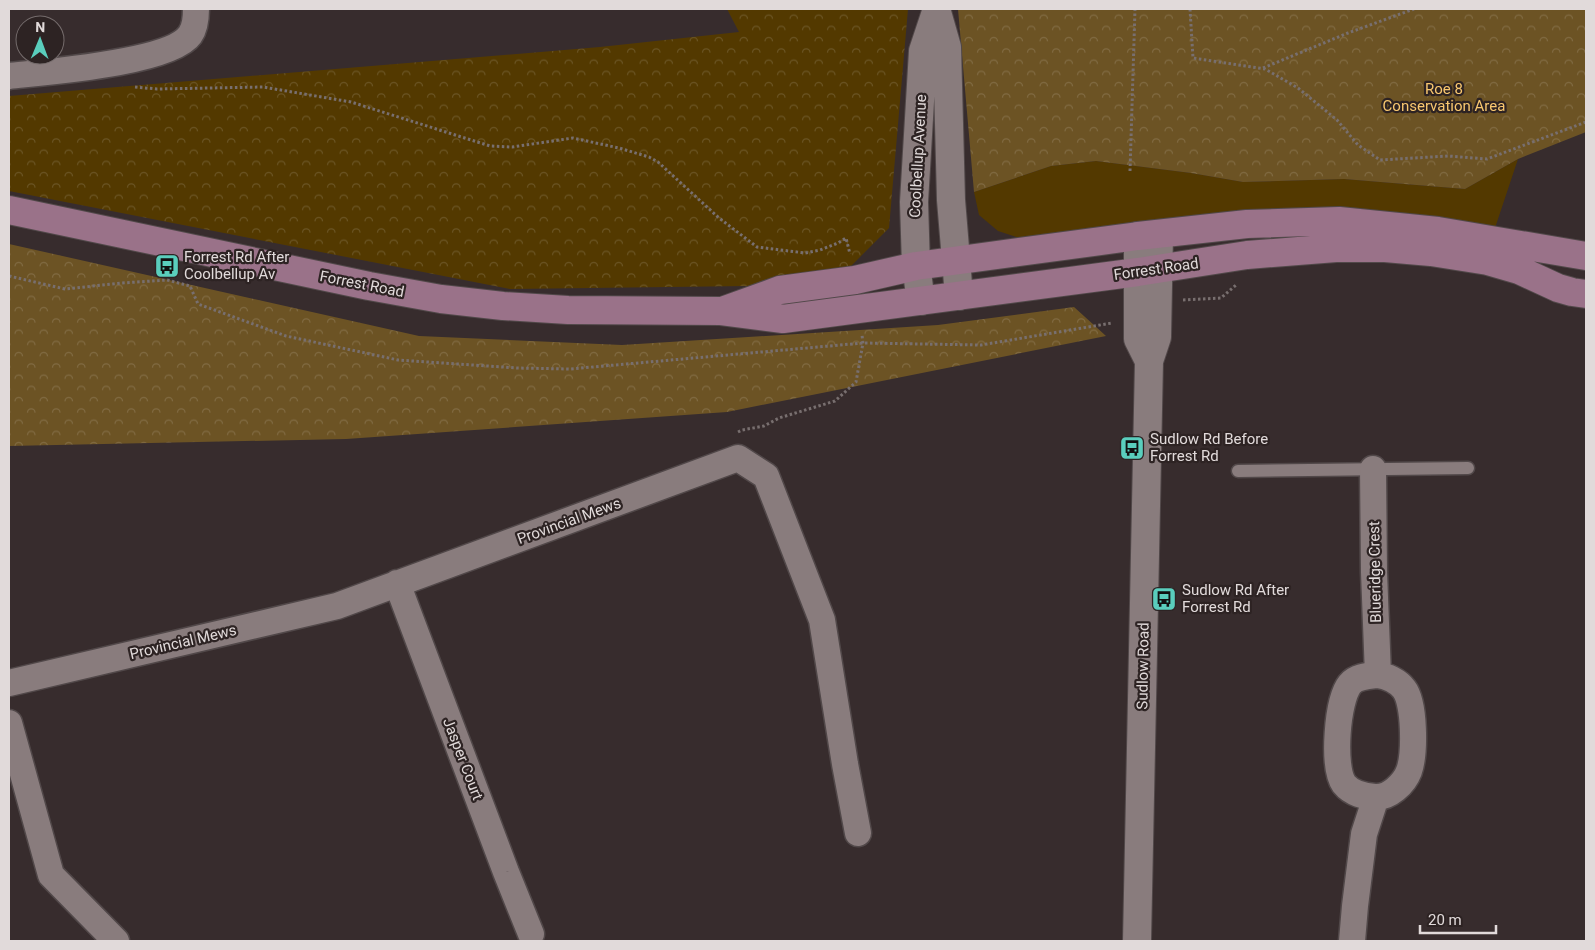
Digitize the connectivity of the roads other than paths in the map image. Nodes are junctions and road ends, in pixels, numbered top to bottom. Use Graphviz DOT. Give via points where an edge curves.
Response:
graph roads {
  1 [pos="937,10"];
  2 [pos="195,16"];
  3 [pos="9,76"];
  4 [pos="9,210"];
  5 [pos="1148,235"];
  6 [pos="1586,256"];
  7 [pos="956,260"];
  8 [pos="916,266"];
  9 [pos="1149,270"];
  10 [pos="1586,294"];
  11 [pos="959,296"];
  12 [pos="921,301"];
  13 [pos="721,311"];
  14 [pos="1468,468"];
  15 [pos="1373,469"];
  16 [pos="1238,470"];
  17 [pos="398,583"];
  18 [pos="1378,675"];
  19 [pos="9,683"];
  20 [pos="9,723"];
  21 [pos="1376,797"];
  22 [pos="858,833"];
  23 [pos="531,934"];
  24 [pos="116,941"];
  25 [pos="1137,941"];
  26 [pos="1352,941"];
  1 -- 7 [label="street, Coolbellup Avenue" via="947,47"];
  1 -- 8 [label="street, Coolbellup Avenue" via="923,51 914,202"];
  2 -- 3 [label="street" via="190,34 167,51 132,60"];
  4 -- 13 [label="main road, Forrest Road" via="441,299 568,310"];
  5 -- 6 [label="main road, Forrest Road" via="1247,224 1339,222 1438,231"];
  5 -- 7 [label="main road, Forrest Road"];
  5 -- 9 [label="street, Sudlow Road"];
  7 -- 8 [label="main road, Forrest Road"];
  7 -- 11 [label="street, Coolbellup Avenue"];
  8 -- 12 [label="street, Coolbellup Avenue"];
  8 -- 13 [label="main road, Forrest Road" via="855,280 780,290"];
  9 -- 10 [label="main road, Forrest Road" via="1247,255 1385,248 1488,261 1519,270 1558,288"];
  9 -- 11 [label="main road, Forrest Road"];
  9 -- 25 [label="street, Sudlow Road" via="1138,339 1149,361"];
  11 -- 12 [label="main road, Forrest Road"];
  12 -- 13 [label="main road, Forrest Road" via="783,319"];
  14 -- 15 [label="lane"];
  15 -- 16 [label="lane"];
  15 -- 18 [label="street, Blueridge Crest"];
  17 -- 19 [label="street, Provincial Mews" via="337,606"];
  17 -- 22 [label="street, Provincial Mews" via="738,458 766,476 822,620"];
  17 -- 23 [label="street, Jasper Court"];
  18 -- 21 [label="street" via="1387,676 1404,688 1413,723 1409,771 1385,797"];
  18 -- 21 [label="street" via="1361,677 1350,683 1339,721 1337,758 1344,784 1361,795"];
  20 -- 24 [label="street" via="52,875"];
  21 -- 26 [label="street" via="1364,834"];
}
